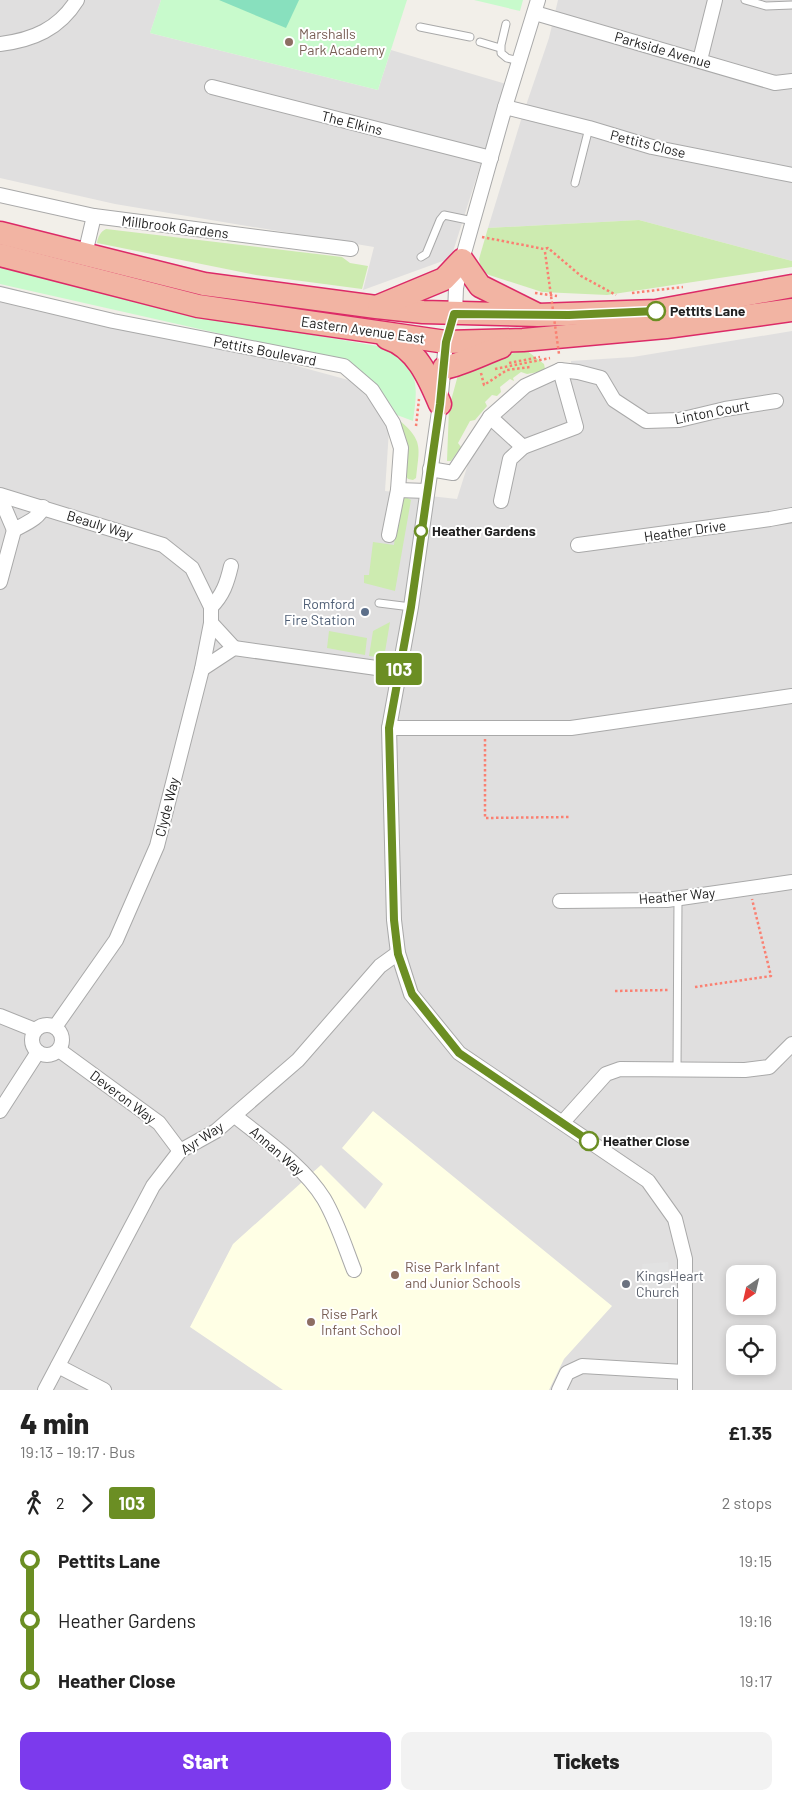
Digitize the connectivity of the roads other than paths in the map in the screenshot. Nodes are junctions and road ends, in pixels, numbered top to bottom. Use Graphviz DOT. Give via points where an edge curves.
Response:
graph roads {
  1 [pos="77,0"];
  2 [pos="714,0"];
  3 [pos="745,0"];
  4 [pos="792,5"];
  5 [pos="536,6"];
  6 [pos="506,24"];
  7 [pos="420,27"];
  8 [pos="470,37"];
  9 [pos="480,42"];
  10 [pos="0,44"];
  11 [pos="500,48"];
  12 [pos="700,60"];
  13 [pos="520,62"];
  14 [pos="792,82"];
  15 [pos="212,88"];
  16 [pos="505,107"];
  17 [pos="589,128"];
  18 [pos="491,158"];
  19 [pos="792,175"];
  20 [pos="575,183"];
  21 [pos="0,194"];
  22 [pos="94,216"];
  23 [pos="474,221"];
  24 [pos="0,232"];
  25 [pos="351,249"];
  26 [pos="85,254"];
  27 [pos="0,255"];
  28 [pos="421,257"];
  29 [pos="462,260"];
  30 [pos="792,286"];
  31 [pos="0,294"];
  32 [pos="376,307"];
  33 [pos="792,310"];
  34 [pos="454,314"];
  35 [pos="538,315"];
  36 [pos="362,330"];
  37 [pos="523,340"];
  38 [pos="446,342"];
  39 [pos="444,368"];
  40 [pos="560,370"];
  41 [pos="776,401"];
  42 [pos="440,404"];
  43 [pos="490,417"];
  44 [pos="523,447"];
  45 [pos="430,469"];
  46 [pos="398,490"];
  47 [pos="426,491"];
  48 [pos="0,496"];
  49 [pos="501,501"];
  50 [pos="43,507"];
  51 [pos="792,514"];
  52 [pos="14,530"];
  53 [pos="389,535"];
  54 [pos="578,545"];
  55 [pos="231,566"];
  56 [pos="192,568"];
  57 [pos="0,582"];
  58 [pos="379,602"];
  59 [pos="211,607"];
  60 [pos="411,607"];
  61 [pos="211,623"];
  62 [pos="234,648"];
  63 [pos="202,669"];
  64 [pos="398,671"];
  65 [pos="792,696"];
  66 [pos="389,728"];
  67 [pos="792,882"];
  68 [pos="678,899"];
  69 [pos="560,901"];
  70 [pos="398,954"];
  71 [pos="0,1016"];
  72 [pos="56,1027"];
  73 [pos="36,1030"];
  74 [pos="792,1044"];
  75 [pos="59,1050"];
  76 [pos="38,1052"];
  77 [pos="677,1069"];
  78 [pos="0,1111"];
  79 [pos="235,1116"];
  80 [pos="563,1122"];
  81 [pos="180,1151"];
  82 [pos="354,1270"];
  83 [pos="58,1366"];
  84 [pos="684,1372"];
  85 [pos="45,1390"];
  86 [pos="104,1390"];
  87 [pos="559,1390"];
  88 [pos="685,1390"];
  1 -- 10 [label="street" via="69,13 45,31 20,42"];
  2 -- 12 [label="street"];
  3 -- 4 [label="lane" via="766,6"];
  5 -- 12 [label="street, Parkside Avenue"];
  5 -- 13 [label="street"];
  6 -- 11 [label="lane"];
  7 -- 8 [label="lane"];
  9 -- 11 [label="lane"];
  11 -- 13 [label="lane" via="507,58"];
  12 -- 14 [label="street, Parkside Avenue" via="776,84"];
  13 -- 16 [label="street"];
  15 -- 18 [label="street, The Elkins"];
  16 -- 17 [label="street, Pettits Close"];
  16 -- 18 [label="street"];
  17 -- 19 [label="street, Pettits Close" via="652,147"];
  17 -- 20 [label="lane"];
  18 -- 23 [label="street"];
  21 -- 22 [label="street, Millbrook Gardens"];
  22 -- 25 [label="street, Millbrook Gardens"];
  22 -- 26 [label="street"];
  23 -- 28 [label="lane" via="444,215 426,254"];
  23 -- 29 [label="street"];
  24 -- 26 [label="highway, Eastern Avenue East"];
  26 -- 32 [label="highway, Eastern Avenue East" via="204,284"];
  27 -- 36 [label="highway, Eastern Avenue East" via="198,306"];
  29 -- 32 [label="highway" via="444,279"];
  29 -- 34 [label="street"];
  29 -- 35 [label="highway" via="480,286"];
  30 -- 35 [label="highway, Eastern Avenue East" via="656,311"];
  31 -- 46 [label="street, Pettits Boulevard" via="113,321 344,366 372,390 393,423 401,448"];
  32 -- 34 [label="highway, Eastern Avenue East"];
  33 -- 37 [label="highway, Eastern Avenue East" via="666,327"];
  34 -- 35 [label="highway, Eastern Avenue East"];
  34 -- 38 [label="highway"];
  36 -- 38 [label="highway, Eastern Avenue East"];
  36 -- 42 [label="highway" via="397,341 406,348 430,380"];
  37 -- 38 [label="highway, Eastern Avenue East"];
  37 -- 39 [label="highway"];
  38 -- 39 [label="street"];
  39 -- 42 [label="street"];
  40 -- 41 [label="street, Linton Court" via="601,378 614,400 646,421 679,420"];
  40 -- 43 [label="street" via="525,386"];
  40 -- 44 [label="street" via="576,427"];
  42 -- 45 [label="street"];
  43 -- 44 [label="street"];
  43 -- 45 [label="street" via="453,473"];
  44 -- 49 [label="street" via="510,460"];
  45 -- 47 [label="street"];
  46 -- 47 [label="street"];
  46 -- 53 [label="street, Pettits Boulevard"];
  47 -- 60 [label="street"];
  48 -- 50 [label="street, Beauly Way"];
  48 -- 52 [label="street"];
  50 -- 52 [label="street" via="41,513"];
  50 -- 56 [label="street, Beauly Way" via="163,545"];
  51 -- 54 [label="street, Heather Drive" via="770,520"];
  52 -- 57 [label="street"];
  55 -- 59 [label="street" via="225,588"];
  56 -- 59 [label="street, Clyde Way"];
  58 -- 60 [label="lane"];
  59 -- 61 [label="street, Clyde Way"];
  60 -- 64 [label="street"];
  61 -- 62 [label="street"];
  61 -- 63 [label="street, Clyde Way"];
  62 -- 63 [label="street"];
  62 -- 64 [label="street"];
  63 -- 72 [label="street, Clyde Way" via="157,846 116,940"];
  64 -- 66 [label="street"];
  65 -- 66 [label="street" via="571,728"];
  66 -- 70 [label="street" via="394,920"];
  67 -- 68 [label="street, Heather Way"];
  68 -- 69 [label="street, Heather Way"];
  68 -- 77 [label="lane"];
  70 -- 79 [label="street, Ayr Way" via="380,966 298,1060"];
  70 -- 80 [label="street" via="412,994 459,1053"];
  71 -- 73 [label="street"];
  72 -- 73 [label="street" via="47,1024"];
  72 -- 75 [label="street" via="62,1042"];
  73 -- 76 [label="street" via="32,1040"];
  74 -- 77 [label="street" via="769,1067"];
  75 -- 76 [label="street" via="44,1056"];
  75 -- 81 [label="street, Deveron Way" via="158,1123"];
  76 -- 78 [label="street"];
  77 -- 80 [label="street" via="620,1069 606,1074"];
  79 -- 81 [label="street, Ayr Way"];
  79 -- 82 [label="street, Annan Way" via="300,1169 324,1199"];
  80 -- 84 [label="street" via="648,1180 675,1219 685,1259"];
  81 -- 83 [label="street, Ayr Way" via="152,1186"];
  83 -- 85 [label="street, Ayr Way"];
  83 -- 86 [label="street"];
  84 -- 87 [label="street" via="582,1366 567,1373"];
  84 -- 88 [label="street"];
}
